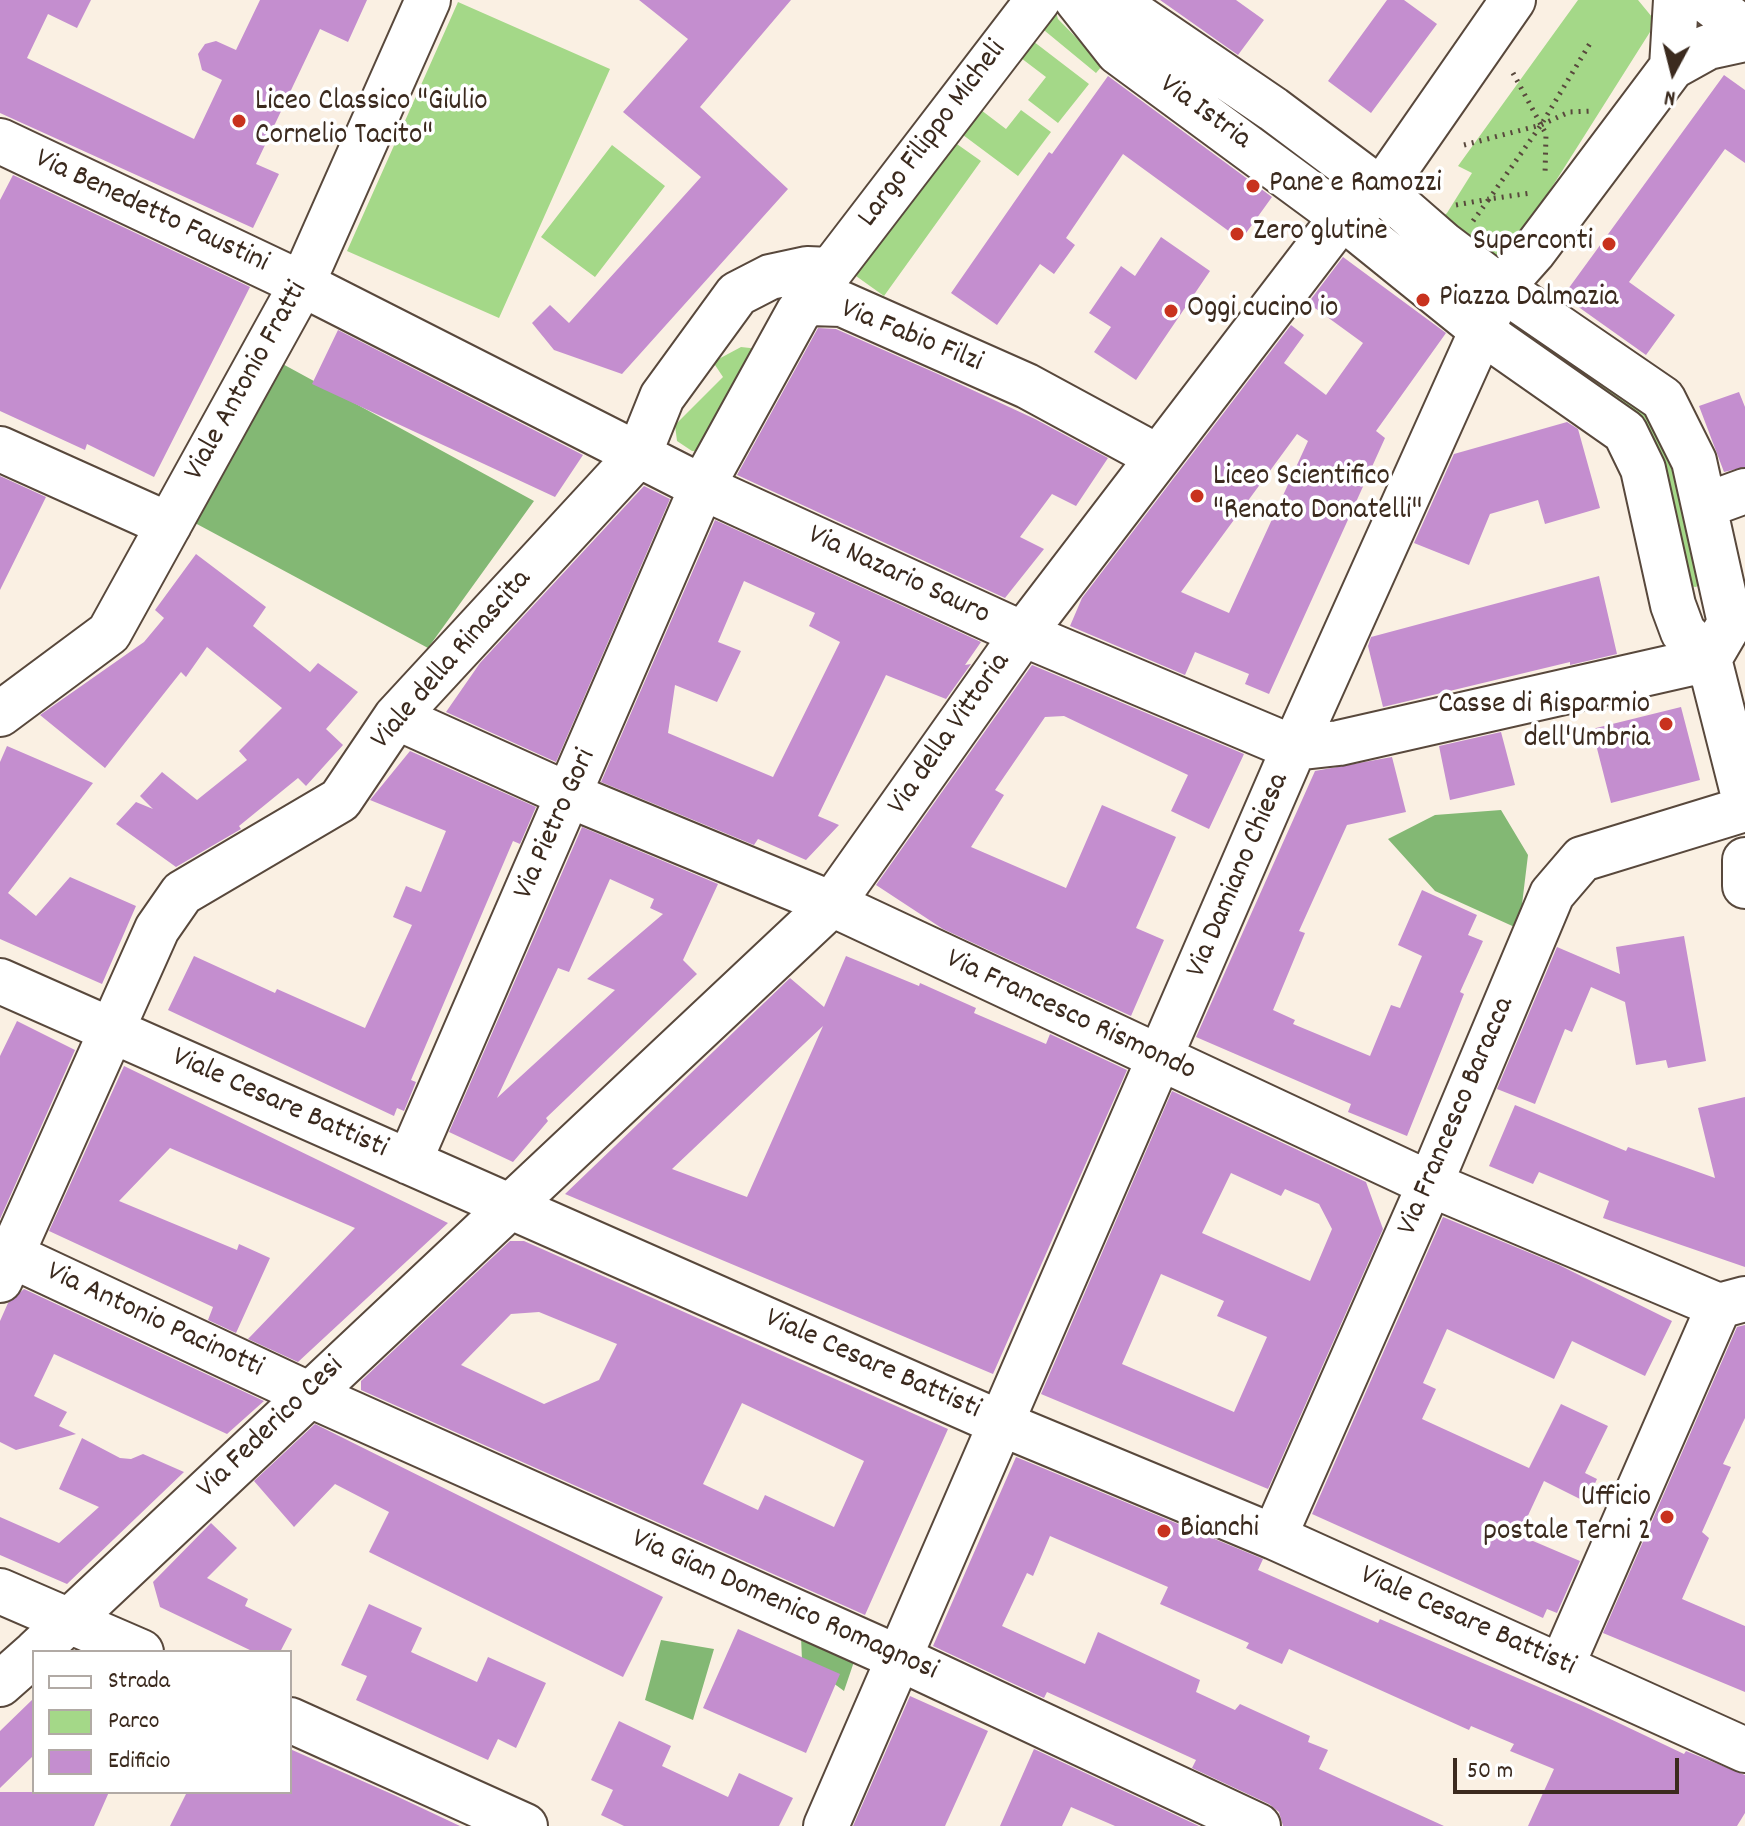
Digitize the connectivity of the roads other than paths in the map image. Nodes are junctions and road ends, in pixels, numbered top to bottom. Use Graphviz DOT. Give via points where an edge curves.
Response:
graph roads {
  1 [pos="428,0"];
  2 [pos="1038,0"];
  3 [pos="1077,0"];
  4 [pos="1113,0"];
  5 [pos="1513,0"];
  6 [pos="1676,0"];
  7 [pos="1706,0"];
  8 [pos="1745,30"];
  9 [pos="1745,39"];
  10 [pos="1672,67"];
  11 [pos="0,141"];
  12 [pos="1381,190"];
  13 [pos="1342,217"];
  14 [pos="302,284"];
  15 [pos="821,287"];
  16 [pos="1501,288"];
  17 [pos="1484,331"];
  18 [pos="0,449"];
  19 [pos="639,454"];
  20 [pos="1158,457"];
  21 [pos="702,487"];
  22 [pos="1745,491"];
  23 [pos="1704,506"];
  24 [pos="169,525"];
  25 [pos="1023,634"];
  26 [pos="1709,659"];
  27 [pos="0,714"];
  28 [pos="396,717"];
  29 [pos="1737,738"];
  30 [pos="1294,748"];
  31 [pos="571,796"];
  32 [pos="1745,801"];
  33 [pos="1745,809"];
  34 [pos="1745,860"];
  35 [pos="1745,886"];
  36 [pos="832,904"];
  37 [pos="0,981"];
  38 [pos="110,1031"];
  39 [pos="1161,1060"];
  40 [pos="409,1162"];
  41 [pos="1430,1184"];
  42 [pos="508,1205"];
  43 [pos="4,1262"];
  44 [pos="1732,1303"];
  45 [pos="308,1394"];
  46 [pos="1000,1423"];
  47 [pos="1274,1537"];
  48 [pos="0,1591"];
  49 [pos="71,1621"];
  50 [pos="38,1650"];
  51 [pos="136,1650"];
  52 [pos="32,1656"];
  53 [pos="901,1659"];
  54 [pos="1562,1665"];
  55 [pos="0,1684"];
  56 [pos="292,1721"];
  57 [pos="1745,1750"];
  58 [pos="525,1826"];
  59 [pos="826,1826"];
  60 [pos="1258,1826"];
  1 -- 14 [label="street, Viale Antonio Fratti"];
  2 -- 15 [label="street, Largo Filippo Micheli"];
  3 -- 13 [label="street, Via Istria" via="1118,52"];
  4 -- 12 [label="street, Via Istria"];
  5 -- 12 [label="street"];
  6 -- 10 [label="street"];
  7 -- 8 [label="street"];
  9 -- 10 [label="street" via="1708,47"];
  10 -- 16 [label="street"];
  11 -- 14 [label="street, Via Benedetto Faustini"];
  12 -- 13 [label="street"];
  12 -- 16 [label="street"];
  13 -- 17 [label="street"];
  13 -- 20 [label="street, Via della Vittoria"];
  14 -- 19 [label="street, Via Nazario Sauro"];
  14 -- 24 [label="street, Viale Antonio Fratti"];
  15 -- 19 [label="street" via="807,269 770,277 737,294 662,397"];
  15 -- 20 [label="street, Via Fabio Filzi" via="842,304 1027,386"];
  15 -- 21 [label="street, Via Fabio Filzi" via="799,311"];
  16 -- 17 [label="street"];
  16 -- 23 [label="street" via="1663,399 1694,461"];
  17 -- 26 [label="street" via="1625,432 1643,469 1673,605 1683,632"];
  17 -- 30 [label="street, Via Damiano Chiesa"];
  18 -- 24 [label="street"];
  19 -- 21 [label="street, Via Nazario Sauro"];
  19 -- 28 [label="street, Viale della Rinascita"];
  20 -- 25 [label="street, Via della Vittoria"];
  21 -- 25 [label="street, Via Nazario Sauro"];
  21 -- 31 [label="street, Via Pietro Gori"];
  22 -- 23 [label="street"];
  23 -- 26 [label="street" via="1730,623"];
  24 -- 27 [label="street, Viale Antonio Fratti" via="109,633"];
  25 -- 30 [label="street, Via Nazario Sauro"];
  25 -- 36 [label="street, Via della Vittoria"];
  26 -- 29 [label="street"];
  26 -- 30 [label="street, Via Nazario Sauro" via="1339,743"];
  28 -- 31 [label="street, Via Francesco Rismondo"];
  28 -- 38 [label="street, Viale della Rinascita" via="340,800 182,893 157,929"];
  29 -- 32 [label="street"];
  30 -- 39 [label="street, Via Damiano Chiesa"];
  31 -- 36 [label="street, Via Francesco Rismondo"];
  31 -- 40 [label="street, Via Pietro Gori"];
  33 -- 41 [label="street, Via Francesco Baracca" via="1582,859 1552,894"];
  34 -- 35 [label="street"];
  36 -- 39 [label="street, Via Francesco Rismondo"];
  36 -- 42 [label="street, Via della Vittoria"];
  37 -- 38 [label="street, Viale Cesare Battisti"];
  38 -- 40 [label="street, Viale Cesare Battisti"];
  38 -- 43 [label="street, Viale della Rinascita"];
  39 -- 41 [label="street, Via Francesco Rismondo"];
  39 -- 46 [label="street, Via Damiano Chiesa"];
  40 -- 42 [label="street, Viale Cesare Battisti"];
  41 -- 44 [label="street, Via Francesco Rismondo"];
  41 -- 47 [label="street, Via Francesco Baracca"];
  42 -- 45 [label="street, Via Federico Cesi"];
  42 -- 46 [label="street, Viale Cesare Battisti"];
  43 -- 45 [label="street, Via Antonio Pacinotti"];
  44 -- 54 [label="street"];
  45 -- 49 [label="street, Via Federico Cesi"];
  45 -- 53 [label="street, Via Gian Domenico Romagnosi"];
  46 -- 47 [label="street, Viale Cesare Battisti"];
  46 -- 53 [label="street, Via Damiano Chiesa"];
  47 -- 54 [label="street, Viale Cesare Battisti"];
  48 -- 49 [label="street"];
  49 -- 50 [label="street, Via Federico Cesi"];
  49 -- 51 [label="street"];
  52 -- 55 [label="street, Via Federico Cesi"];
  53 -- 59 [label="street, Via Damiano Chiesa"];
  53 -- 60 [label="street, Via Gian Domenico Romagnosi"];
  54 -- 57 [label="street, Viale Cesare Battisti"];
  56 -- 58 [label="street"];
}
